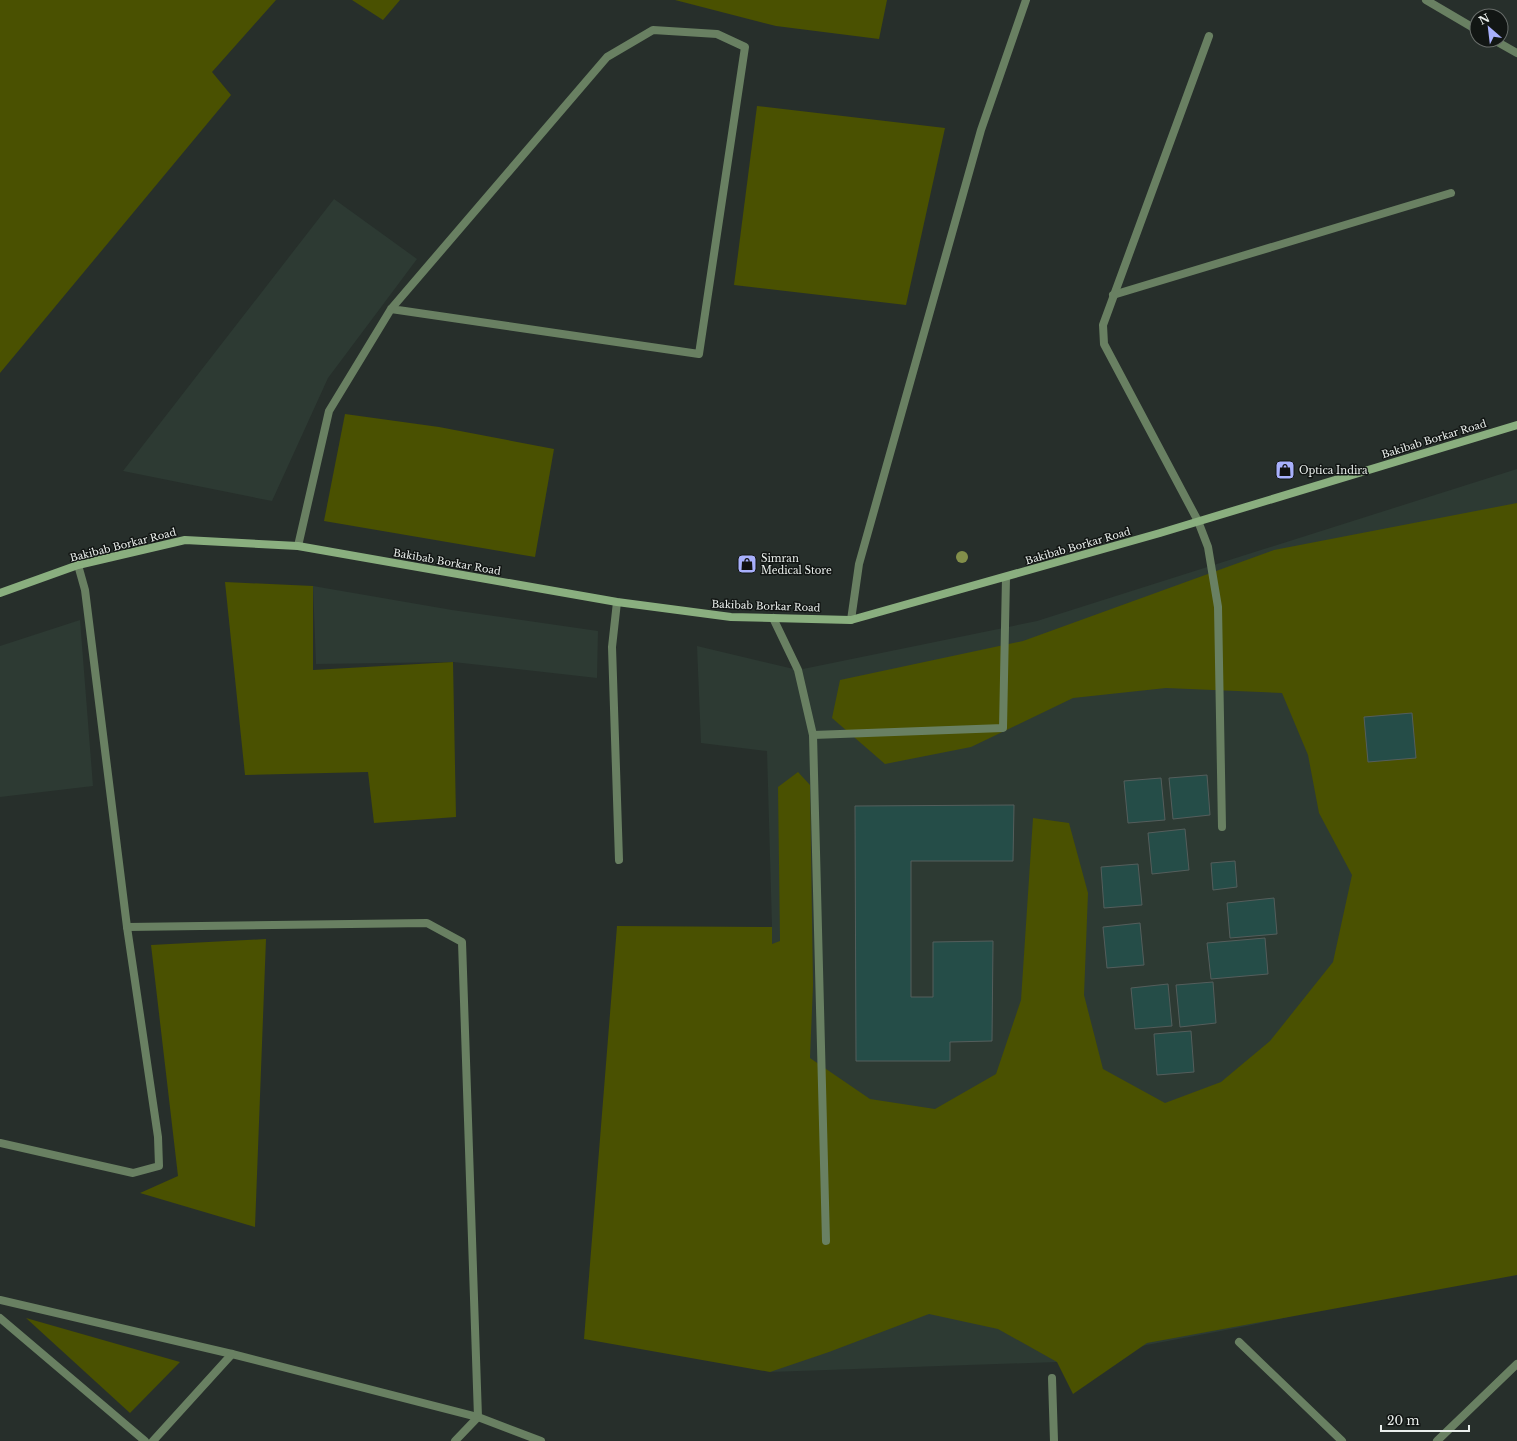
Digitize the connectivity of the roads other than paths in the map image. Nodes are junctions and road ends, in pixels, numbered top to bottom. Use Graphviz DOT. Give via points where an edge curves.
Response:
graph roads {
  1 [pos="1026,0"];
  2 [pos="1426,0"];
  3 [pos="1469,25"];
  4 [pos="1209,36"];
  5 [pos="1508,48"];
  6 [pos="1517,53"];
  7 [pos="1451,193"];
  8 [pos="1113,295"];
  9 [pos="391,309"];
  10 [pos="1517,425"];
  11 [pos="1503,429"];
  12 [pos="1517,432"];
  13 [pos="1198,521"];
  14 [pos="298,546"];
  15 [pos="78,565"];
  16 [pos="1006,576"];
  17 [pos="0,593"];
  18 [pos="616,602"];
  19 [pos="773,618"];
  20 [pos="851,620"];
  21 [pos="813,735"];
  22 [pos="1222,827"];
  23 [pos="620,860"];
  24 [pos="127,927"];
  25 [pos="0,1143"];
  26 [pos="826,1241"];
  27 [pos="0,1300"];
  28 [pos="0,1318"];
  29 [pos="1239,1342"];
  30 [pos="232,1354"];
  31 [pos="1517,1364"];
  32 [pos="1052,1378"];
  33 [pos="478,1417"];
  34 [pos="145,1441"];
  35 [pos="153,1441"];
  36 [pos="456,1441"];
  37 [pos="541,1441"];
  38 [pos="1054,1441"];
  39 [pos="1342,1441"];
  40 [pos="1438,1441"];
  1 -- 20 [label="street" via="981,130 859,564"];
  2 -- 3 [label="street"];
  4 -- 8 [label="street"];
  5 -- 6 [label="street"];
  7 -- 8 [label="street"];
  8 -- 13 [label="street" via="1103,325 1104,344"];
  9 -- 9 [label="street" via="607,57 653,30 718,34 745,47 699,354"];
  9 -- 14 [label="street" via="329,411"];
  10 -- 11 [label="street"];
  11 -- 12 [label="street, Bakibab Borkar Road"];
  11 -- 13 [label="street, Bakibab Borkar Road"];
  13 -- 16 [label="street, Bakibab Borkar Road"];
  13 -- 22 [label="street" via="1208,547 1218,607"];
  14 -- 15 [label="street, Bakibab Borkar Road" via="185,540"];
  14 -- 18 [label="street, Bakibab Borkar Road"];
  15 -- 17 [label="street, Bakibab Borkar Road"];
  15 -- 24 [label="street" via="85,590"];
  16 -- 20 [label="street, Bakibab Borkar Road"];
  16 -- 21 [label="street" via="1003,728"];
  18 -- 19 [label="street, Bakibab Borkar Road" via="731,617"];
  18 -- 23 [label="street" via="612,647"];
  19 -- 20 [label="street, Bakibab Borkar Road"];
  19 -- 21 [label="street" via="798,670"];
  21 -- 26 [label="street"];
  24 -- 25 [label="street" via="158,1137 159,1166 133,1173"];
  24 -- 33 [label="street" via="427,923 462,942"];
  27 -- 30 [label="street"];
  28 -- 34 [label="street"];
  29 -- 39 [label="street"];
  30 -- 33 [label="street"];
  30 -- 35 [label="street"];
  31 -- 40 [label="street"];
  32 -- 38 [label="street"];
  33 -- 36 [label="street"];
  33 -- 37 [label="street"];
}
